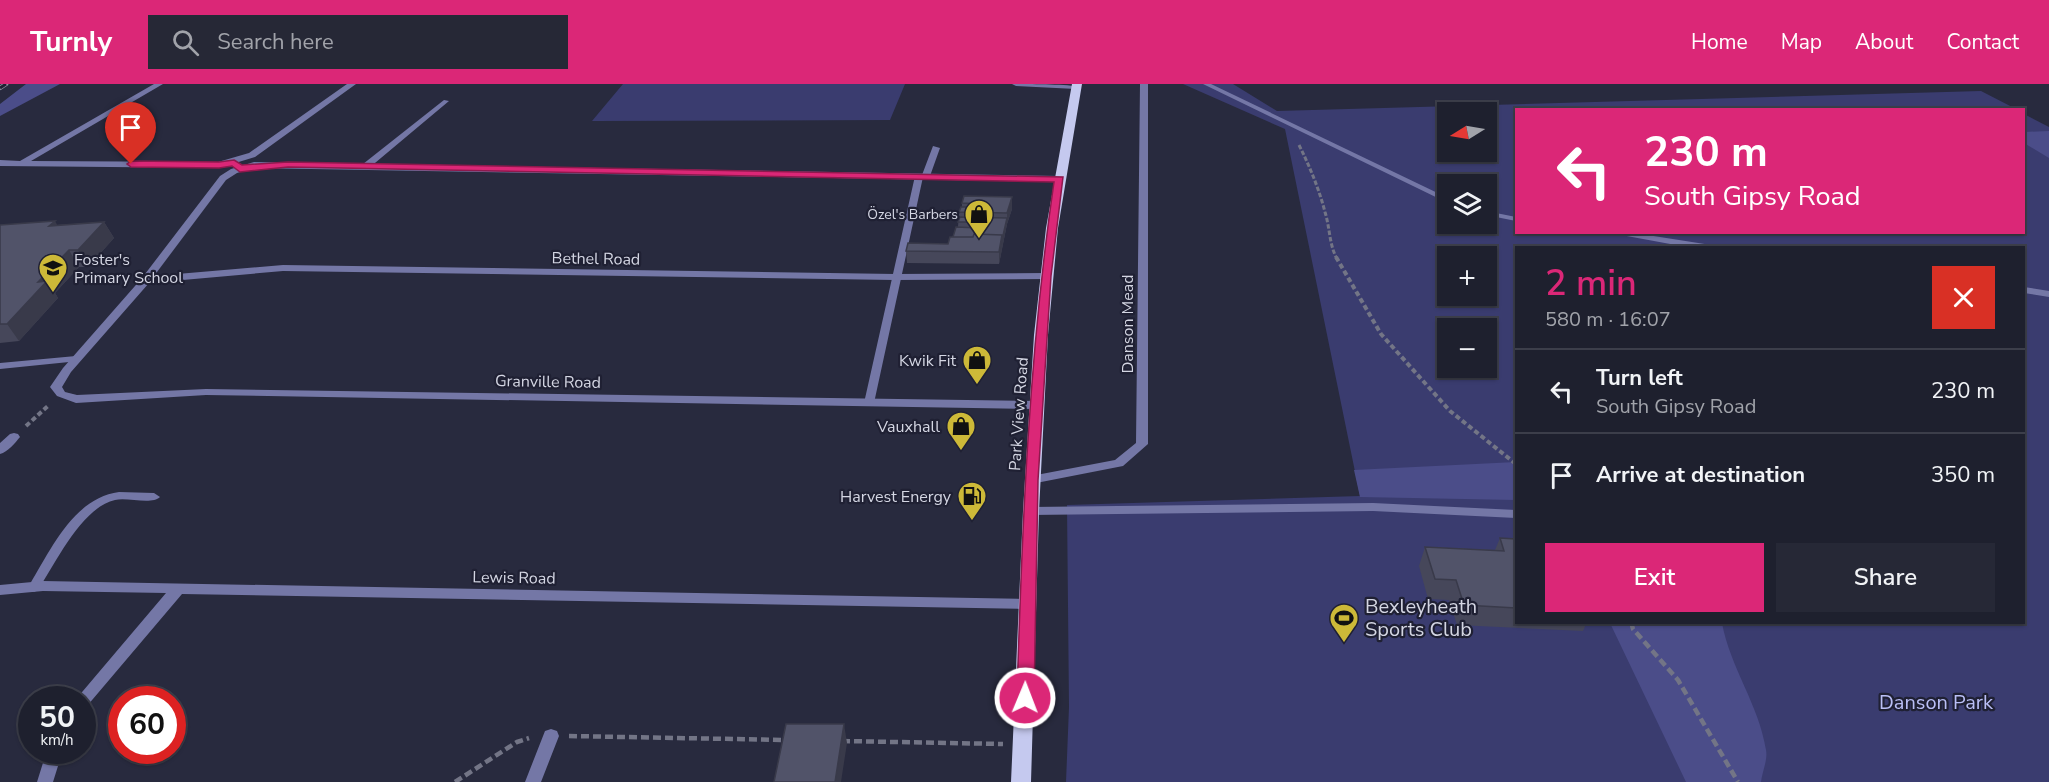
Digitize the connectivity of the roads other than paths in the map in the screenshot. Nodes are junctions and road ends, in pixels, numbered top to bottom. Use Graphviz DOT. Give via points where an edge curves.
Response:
graph roads {
  1 [pos="159,84"];
  2 [pos="352,84"];
  3 [pos="1016,84"];
  4 [pos="1144,84"];
  5 [pos="1206,84"];
  6 [pos="1076,85"];
  7 [pos="446,102"];
  8 [pos="936,148"];
  9 [pos="0,163"];
  10 [pos="22,163"];
  11 [pos="237,166"];
  12 [pos="366,166"];
  13 [pos="922,176"];
  14 [pos="1060,179"];
  15 [pos="1437,196"];
  16 [pos="1497,215"];
  17 [pos="1515,219"];
  18 [pos="1622,234"];
  19 [pos="1698,246"];
  20 [pos="1046,276"];
  21 [pos="895,277"];
  22 [pos="146,280"];
  23 [pos="2025,290"];
  24 [pos="2049,294"];
  25 [pos="76,360"];
  26 [pos="0,366"];
  27 [pos="869,403"];
  28 [pos="1036,405"];
  29 [pos="14,437"];
  30 [pos="0,450"];
  31 [pos="1031,480"];
  32 [pos="154,497"];
  33 [pos="1030,511"];
  34 [pos="1515,514"];
  35 [pos="34,587"];
  36 [pos="0,590"];
  37 [pos="177,590"];
  38 [pos="1028,604"];
  39 [pos="96,686"];
  40 [pos="551,736"];
  41 [pos="51,764"];
  42 [pos="45,782"];
  43 [pos="533,782"];
  44 [pos="1021,782"];
  1 -- 10 [label="street"];
  2 -- 11 [label="street"];
  3 -- 6 [label="street, Park View Road"];
  4 -- 31 [label="street, Danson Mead" via="1142,444 1119,463"];
  5 -- 15 [label="lane"];
  6 -- 14 [label="main road, Park View Road"];
  7 -- 12 [label="lane"];
  8 -- 13 [label="lane"];
  9 -- 10 [label="street"];
  10 -- 11 [label="street"];
  11 -- 12 [label="street"];
  11 -- 22 [label="street" via="223,178"];
  12 -- 13 [label="street"];
  13 -- 14 [label="street"];
  13 -- 21 [label="lane"];
  14 -- 20 [label="main road, Park View Road"];
  16 -- 17 [label="lane"];
  18 -- 19 [label="lane"];
  20 -- 21 [label="street, Bethel Road"];
  20 -- 28 [label="main road, Park View Road"];
  21 -- 22 [label="street, Bethel Road" via="283,268"];
  21 -- 27 [label="lane"];
  22 -- 25 [label="street"];
  23 -- 24 [label="lane"];
  25 -- 26 [label="lane"];
  25 -- 27 [label="street, Granville Road" via="56,387 61,394 76,399 206,392"];
  27 -- 28 [label="street, Granville Road"];
  28 -- 31 [label="main road, Park View Road"];
  29 -- 30 [label="street"];
  31 -- 33 [label="main road, Park View Road"];
  32 -- 35 [label="lane" via="116,496 95,505"];
  33 -- 34 [label="lane" via="1373,507"];
  33 -- 38 [label="main road, Park View Road"];
  35 -- 36 [label="street, Lewis Road"];
  35 -- 37 [label="street, Lewis Road"];
  37 -- 38 [label="street, Lewis Road"];
  37 -- 39 [label="street"];
  38 -- 44 [label="main road, Park View Road"];
  40 -- 43 [label="street"];
  41 -- 42 [label="street"];
}
